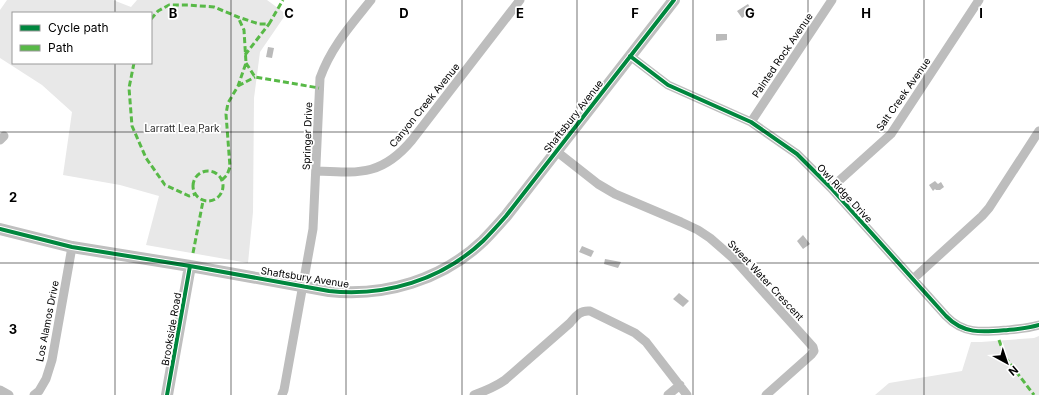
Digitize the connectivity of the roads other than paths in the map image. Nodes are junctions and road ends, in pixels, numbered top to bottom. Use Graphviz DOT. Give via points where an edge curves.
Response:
graph roads {
  1 [pos="371,0"];
  2 [pos="520,0"];
  3 [pos="674,0"];
  4 [pos="832,0"];
  5 [pos="979,0"];
  6 [pos="630,56"];
  7 [pos="751,122"];
  8 [pos="1039,131"];
  9 [pos="556,151"];
  10 [pos="316,171"];
  11 [pos="831,188"];
  12 [pos="0,229"];
  13 [pos="72,247"];
  14 [pos="190,266"];
  15 [pos="913,279"];
  16 [pos="302,287"];
  17 [pos="1039,325"];
  18 [pos="680,385"];
  19 [pos="0,390"];
  20 [pos="9,395"];
  21 [pos="34,395"];
  22 [pos="167,395"];
  23 [pos="282,395"];
  24 [pos="474,395"];
  25 [pos="668,395"];
  26 [pos="687,395"];
  27 [pos="766,395"];
  1 -- 10 [label="street, Springer Drive" via="339,40 320,78"];
  2 -- 10 [label="street, Canyon Creek Avenue" via="412,140 395,158 360,172"];
  3 -- 6 [label="street, Shaftsbury Avenue"];
  4 -- 7 [label="street, Painted Rock Avenue"];
  5 -- 11 [label="street, Salt Creek Avenue" via="891,134"];
  6 -- 7 [label="street, Owl Ridge Drive" via="668,85"];
  6 -- 9 [label="street, Shaftsbury Avenue"];
  7 -- 11 [label="street, Owl Ridge Drive" via="797,154"];
  8 -- 15 [label="street" via="982,216"];
  9 -- 16 [label="street, Shaftsbury Avenue" via="491,233 476,248 449,267 417,281 378,291 340,292"];
  9 -- 27 [label="street, Sweet Water Crescent" via="615,194 681,222 710,238 734,259 813,347 811,355"];
  10 -- 16 [label="street, Springer Drive" via="314,229"];
  11 -- 15 [label="street, Owl Ridge Drive"];
  12 -- 13 [label="street, Shaftsbury Avenue"];
  13 -- 14 [label="street, Shaftsbury Avenue"];
  13 -- 21 [label="street, Los Alamos Drive" via="52,360 46,379"];
  14 -- 16 [label="street, Shaftsbury Avenue"];
  14 -- 22 [label="street, Brookside Road"];
  15 -- 17 [label="street, Owl Ridge Drive" via="950,320 962,327 978,332"];
  16 -- 23 [label="street"];
  18 -- 24 [label="street" via="646,342 635,333 590,311 585,311 577,315 505,380"];
  18 -- 25 [label="street"];
  18 -- 26 [label="street"];
  19 -- 20 [label="street"];
}
